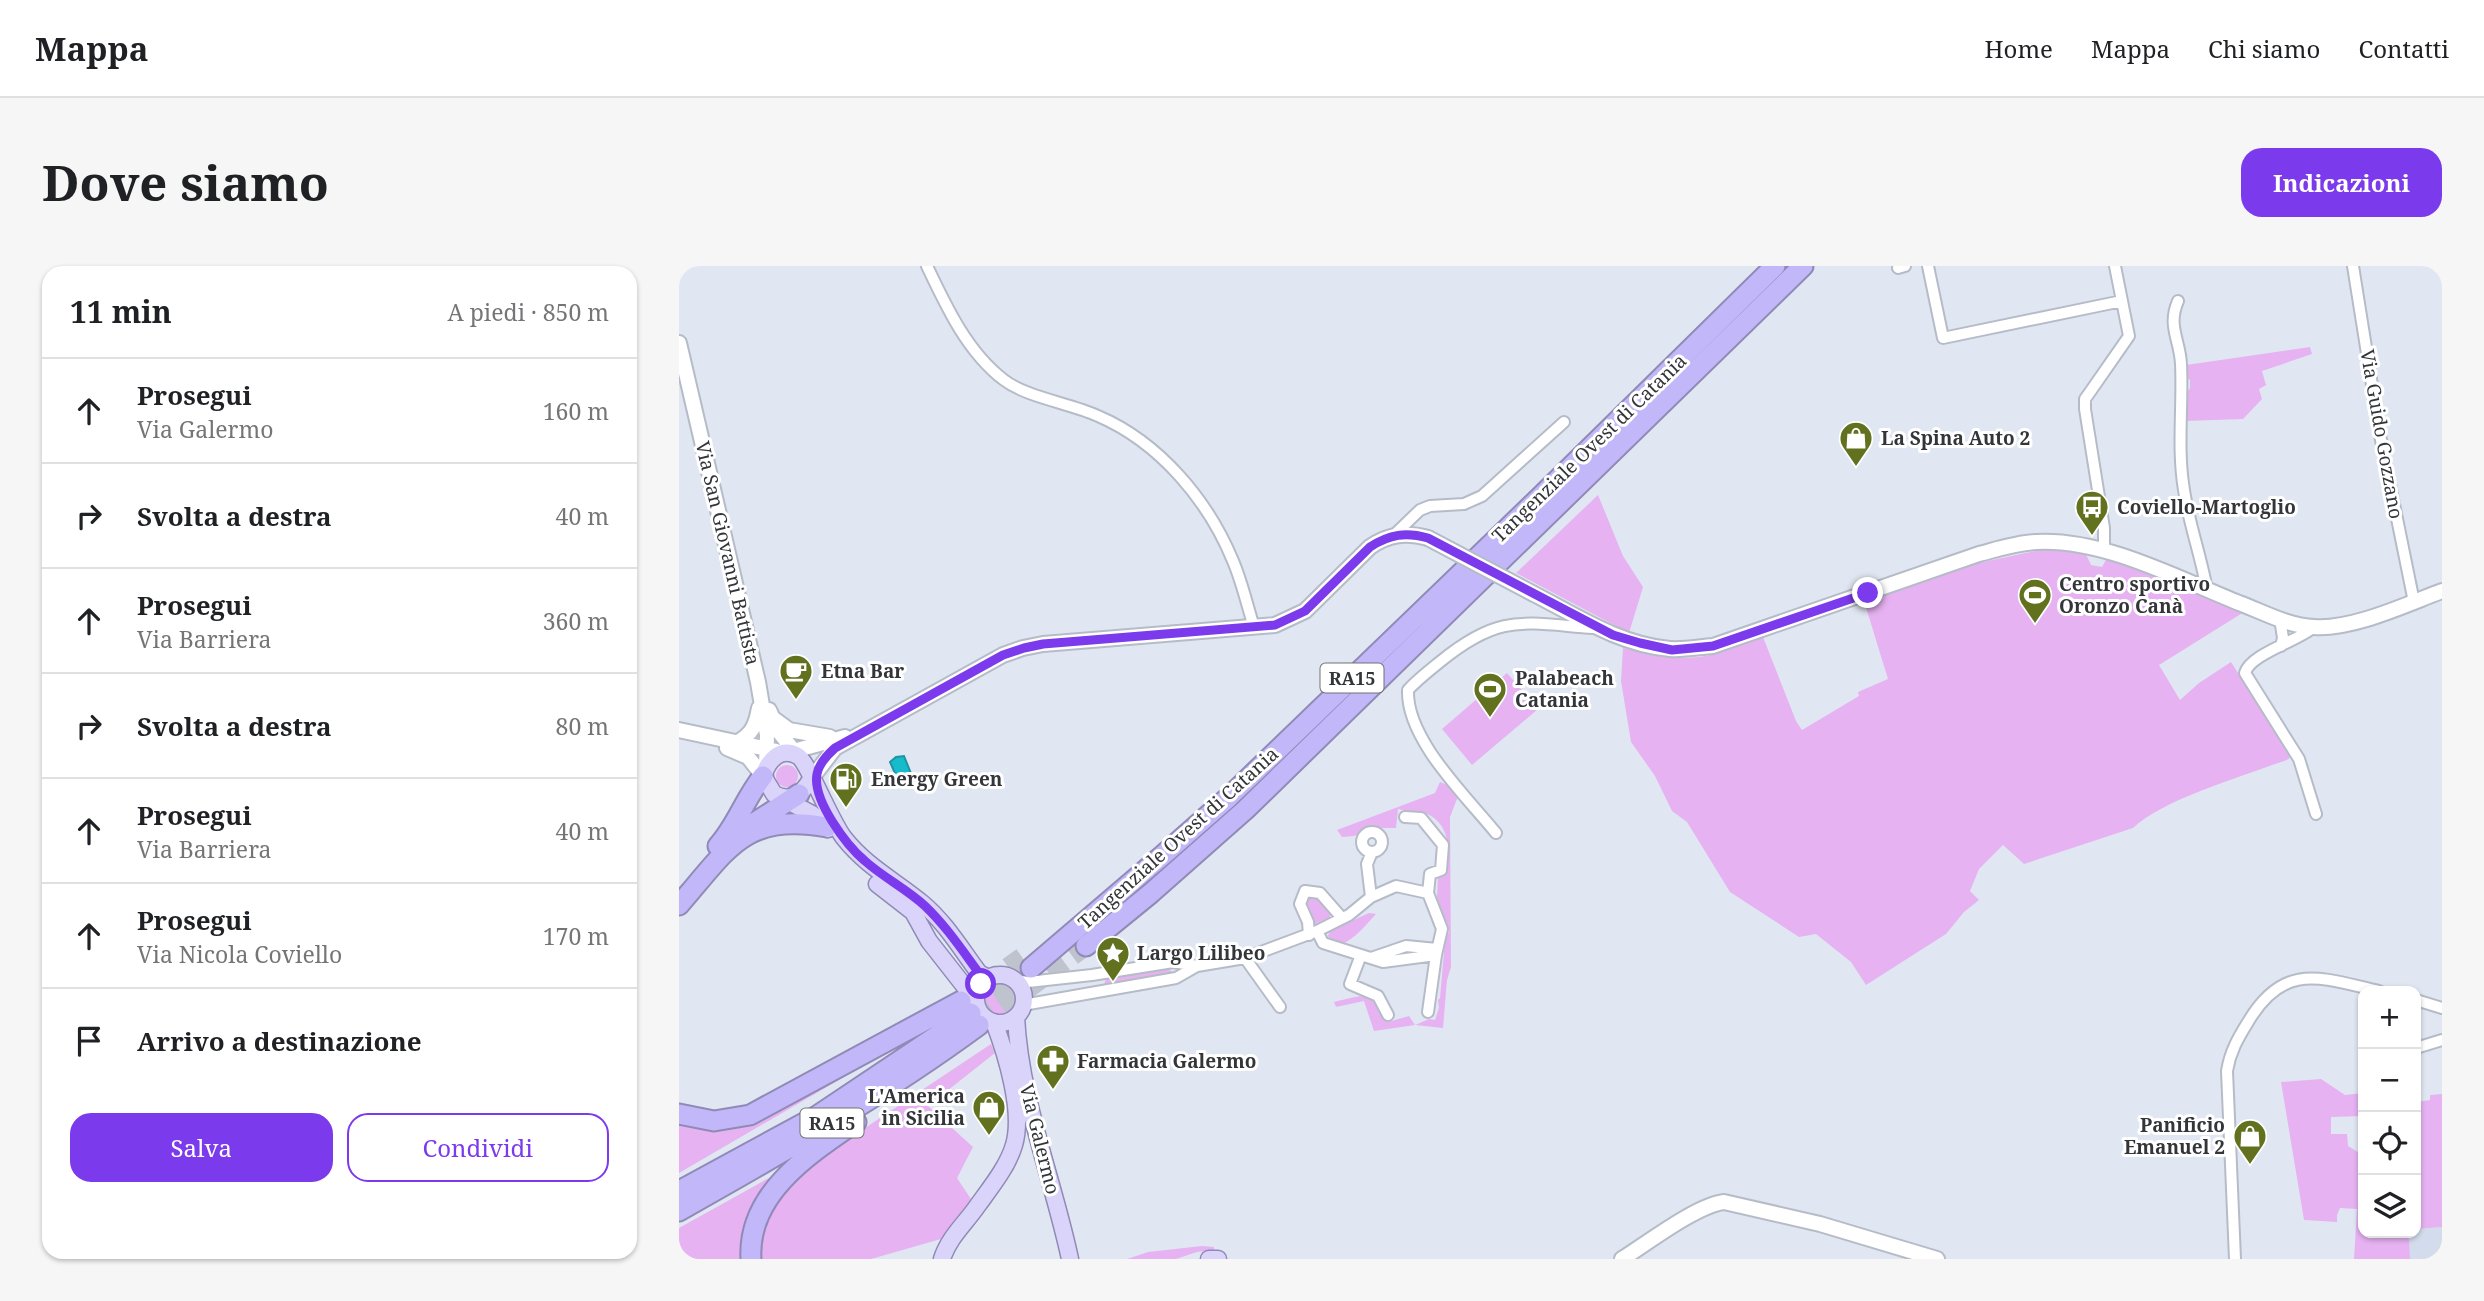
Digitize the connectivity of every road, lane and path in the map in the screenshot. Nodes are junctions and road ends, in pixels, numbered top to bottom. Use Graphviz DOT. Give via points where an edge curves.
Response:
graph roads {
  1 [pos="927,266"];
  2 [pos="1775,266"];
  3 [pos="1803,266"];
  4 [pos="1928,266"];
  5 [pos="2116,266"];
  6 [pos="2353,266"];
  7 [pos="2122,300"];
  8 [pos="2178,301"];
  9 [pos="679,342"];
  10 [pos="1564,422"];
  11 [pos="1394,535"];
  12 [pos="2104,549"];
  13 [pos="2207,590"];
  14 [pos="2442,591"];
  15 [pos="2414,602"];
  16 [pos="2280,619"];
  17 [pos="1254,627"];
  18 [pos="2313,627"];
  19 [pos="1599,628"];
  20 [pos="2281,646"];
  21 [pos="758,682"];
  22 [pos="759,699"];
  23 [pos="772,718"];
  24 [pos="679,730"];
  25 [pos="701,735"];
  26 [pos="857,735"];
  27 [pos="838,738"];
  28 [pos="736,743"];
  29 [pos="767,750"];
  30 [pos="792,753"];
  31 [pos="759,775"];
  32 [pos="802,789"];
  33 [pos="2316,814"];
  34 [pos="1405,817"];
  35 [pos="827,827"];
  36 [pos="1496,833"];
  37 [pos="736,841"];
  38 [pos="1372,852"];
  39 [pos="679,891"];
  40 [pos="1428,893"];
  41 [pos="1371,897"];
  42 [pos="679,905"];
  43 [pos="1342,918"];
  44 [pos="1313,933"];
  45 [pos="1437,952"];
  46 [pos="1366,957"];
  47 [pos="1245,958"];
  48 [pos="1091,959"];
  49 [pos="1026,963"];
  50 [pos="1197,966"];
  51 [pos="988,978"];
  52 [pos="1013,980"];
  53 [pos="2358,987"];
  54 [pos="1095,991"];
  55 [pos="2421,1002"];
  56 [pos="1280,1007"];
  57 [pos="2442,1008"];
  58 [pos="1019,1011"];
  59 [pos="1428,1012"];
  60 [pos="1388,1015"];
  61 [pos="978,1016"];
  62 [pos="2442,1040"];
  63 [pos="2421,1046"];
  64 [pos="679,1114"];
  65 [pos="679,1191"];
  66 [pos="679,1210"];
  67 [pos="751,1259"];
  68 [pos="942,1259"];
  69 [pos="1070,1259"];
  70 [pos="1209,1259"];
  71 [pos="1218,1259"];
  72 [pos="1622,1259"];
  73 [pos="1937,1259"];
  74 [pos="2235,1259"];
  1 -- 17 [label="street" via="944,303 994,372 1022,390 1120,426 1173,469 1225,544"];
  2 -- 49 [label="highway, Tangenziale Ovest di Catania / RA15" via="1229,797 1090,918"];
  3 -- 48 [label="highway, Tangenziale Ovest di Catania / RA15" via="1245,810 1151,893"];
  4 -- 7 [label="street" via="1943,338"];
  5 -- 7 [label="street"];
  6 -- 15 [label="street, Via Guido Gozzano" via="2380,435"];
  7 -- 12 [label="street" via="2129,336 2085,399"];
  8 -- 13 [label="street" via="2172,323 2181,362 2183,482"];
  9 -- 21 [label="main road, Via San Giovanni Battista"];
  10 -- 11 [label="street" via="1482,496 1464,504 1420,510"];
  11 -- 17 [label="main road" via="1370,547 1305,611 1275,625"];
  11 -- 19 [label="main road, bridge" via="1428,538"];
  12 -- 13 [label="main road"];
  12 -- 19 [label="main road" via="2058,542 2009,545 1713,646 1672,650 1625,640"];
  13 -- 16 [label="main road"];
  14 -- 15 [label="main road"];
  15 -- 18 [label="main road" via="2352,623"];
  16 -- 18 [label="main road"];
  16 -- 20 [label="street"];
  17 -- 26 [label="main road" via="1024,648 987,663"];
  18 -- 20 [label="street"];
  19 -- 36 [label="street" via="1539,623 1496,627 1471,638 1408,690 1427,748"];
  20 -- 33 [label="street" via="2251,663 2245,673 2299,759"];
  21 -- 22 [label="main road"];
  21 -- 23 [label="main road"];
  22 -- 28 [label="main road" via="755,726"];
  22 -- 29 [label="main road"];
  23 -- 27 [label="main road" via="789,730"];
  23 -- 30 [label="main road"];
  24 -- 25 [label="main road"];
  25 -- 28 [label="main road"];
  25 -- 31 [label="main road" via="748,757"];
  26 -- 27 [label="main road"];
  26 -- 32 [label="main road" via="829,754"];
  27 -- 30 [label="main road"];
  28 -- 29 [label="main road"];
  29 -- 30 [label="main road"];
  29 -- 31 [label="main road"];
  30 -- 31 [label="main road" via="776,756"];
  30 -- 32 [label="main road" via="810,769"];
  31 -- 32 [label="main road" via="770,790"];
  31 -- 39 [label="highway" via="731,832"];
  32 -- 35 [label="main road, Via Galermo" via="812,814"];
  32 -- 37 [label="highway"];
  32 -- 51 [label="main road" via="855,852 922,903"];
  34 -- 40 [label="street" via="1421,818 1443,845 1441,870 1430,874"];
  35 -- 37 [label="highway" via="778,825"];
  35 -- 61 [label="main road, Via Galermo" via="856,866 913,912"];
  37 -- 42 [label="highway"];
  38 -- 41 [label="street" via="1367,864"];
  40 -- 41 [label="street" via="1396,886"];
  40 -- 45 [label="street" via="1442,929"];
  41 -- 43 [label="street"];
  43 -- 44 [label="street"];
  43 -- 44 [label="street" via="1319,892 1305,891 1300,904"];
  44 -- 46 [label="street" via="1324,943"];
  44 -- 47 [label="street"];
  45 -- 46 [label="street" via="1383,962"];
  45 -- 59 [label="street"];
  46 -- 60 [label="street" via="1350,984 1378,996"];
  47 -- 50 [label="street"];
  47 -- 56 [label="street"];
  48 -- 50 [label="street"];
  48 -- 52 [label="street" via="1028,982"];
  48 -- 54 [label="street"];
  50 -- 54 [label="street" via="1176,978"];
  51 -- 52 [label="main road"];
  51 -- 61 [label="main road" via="979,988"];
  52 -- 58 [label="main road" via="1022,991"];
  53 -- 74 [label="street" via="2315,978 2281,986 2260,1002 2234,1045 2227,1071"];
  54 -- 58 [label="street"];
  55 -- 57 [label="street"];
  58 -- 61 [label="main road" via="1006,1023"];
  58 -- 69 [label="main road, Via Galermo" via="1017,1044"];
  61 -- 64 [label="highway" via="738,1119 714,1121"];
  61 -- 65 [label="highway, RA15" via="817,1115"];
  61 -- 66 [label="highway, RA15" via="935,1057"];
  61 -- 67 [label="highway" via="941,1068 791,1171 759,1216"];
  61 -- 68 [label="main road, Via Galermo" via="1014,1100 1016,1136 1000,1171"];
  62 -- 63 [label="street"];
  70 -- 71 [label="main road"];
  72 -- 73 [label="main road" via="1713,1203 1724,1202 1820,1224"];
}
